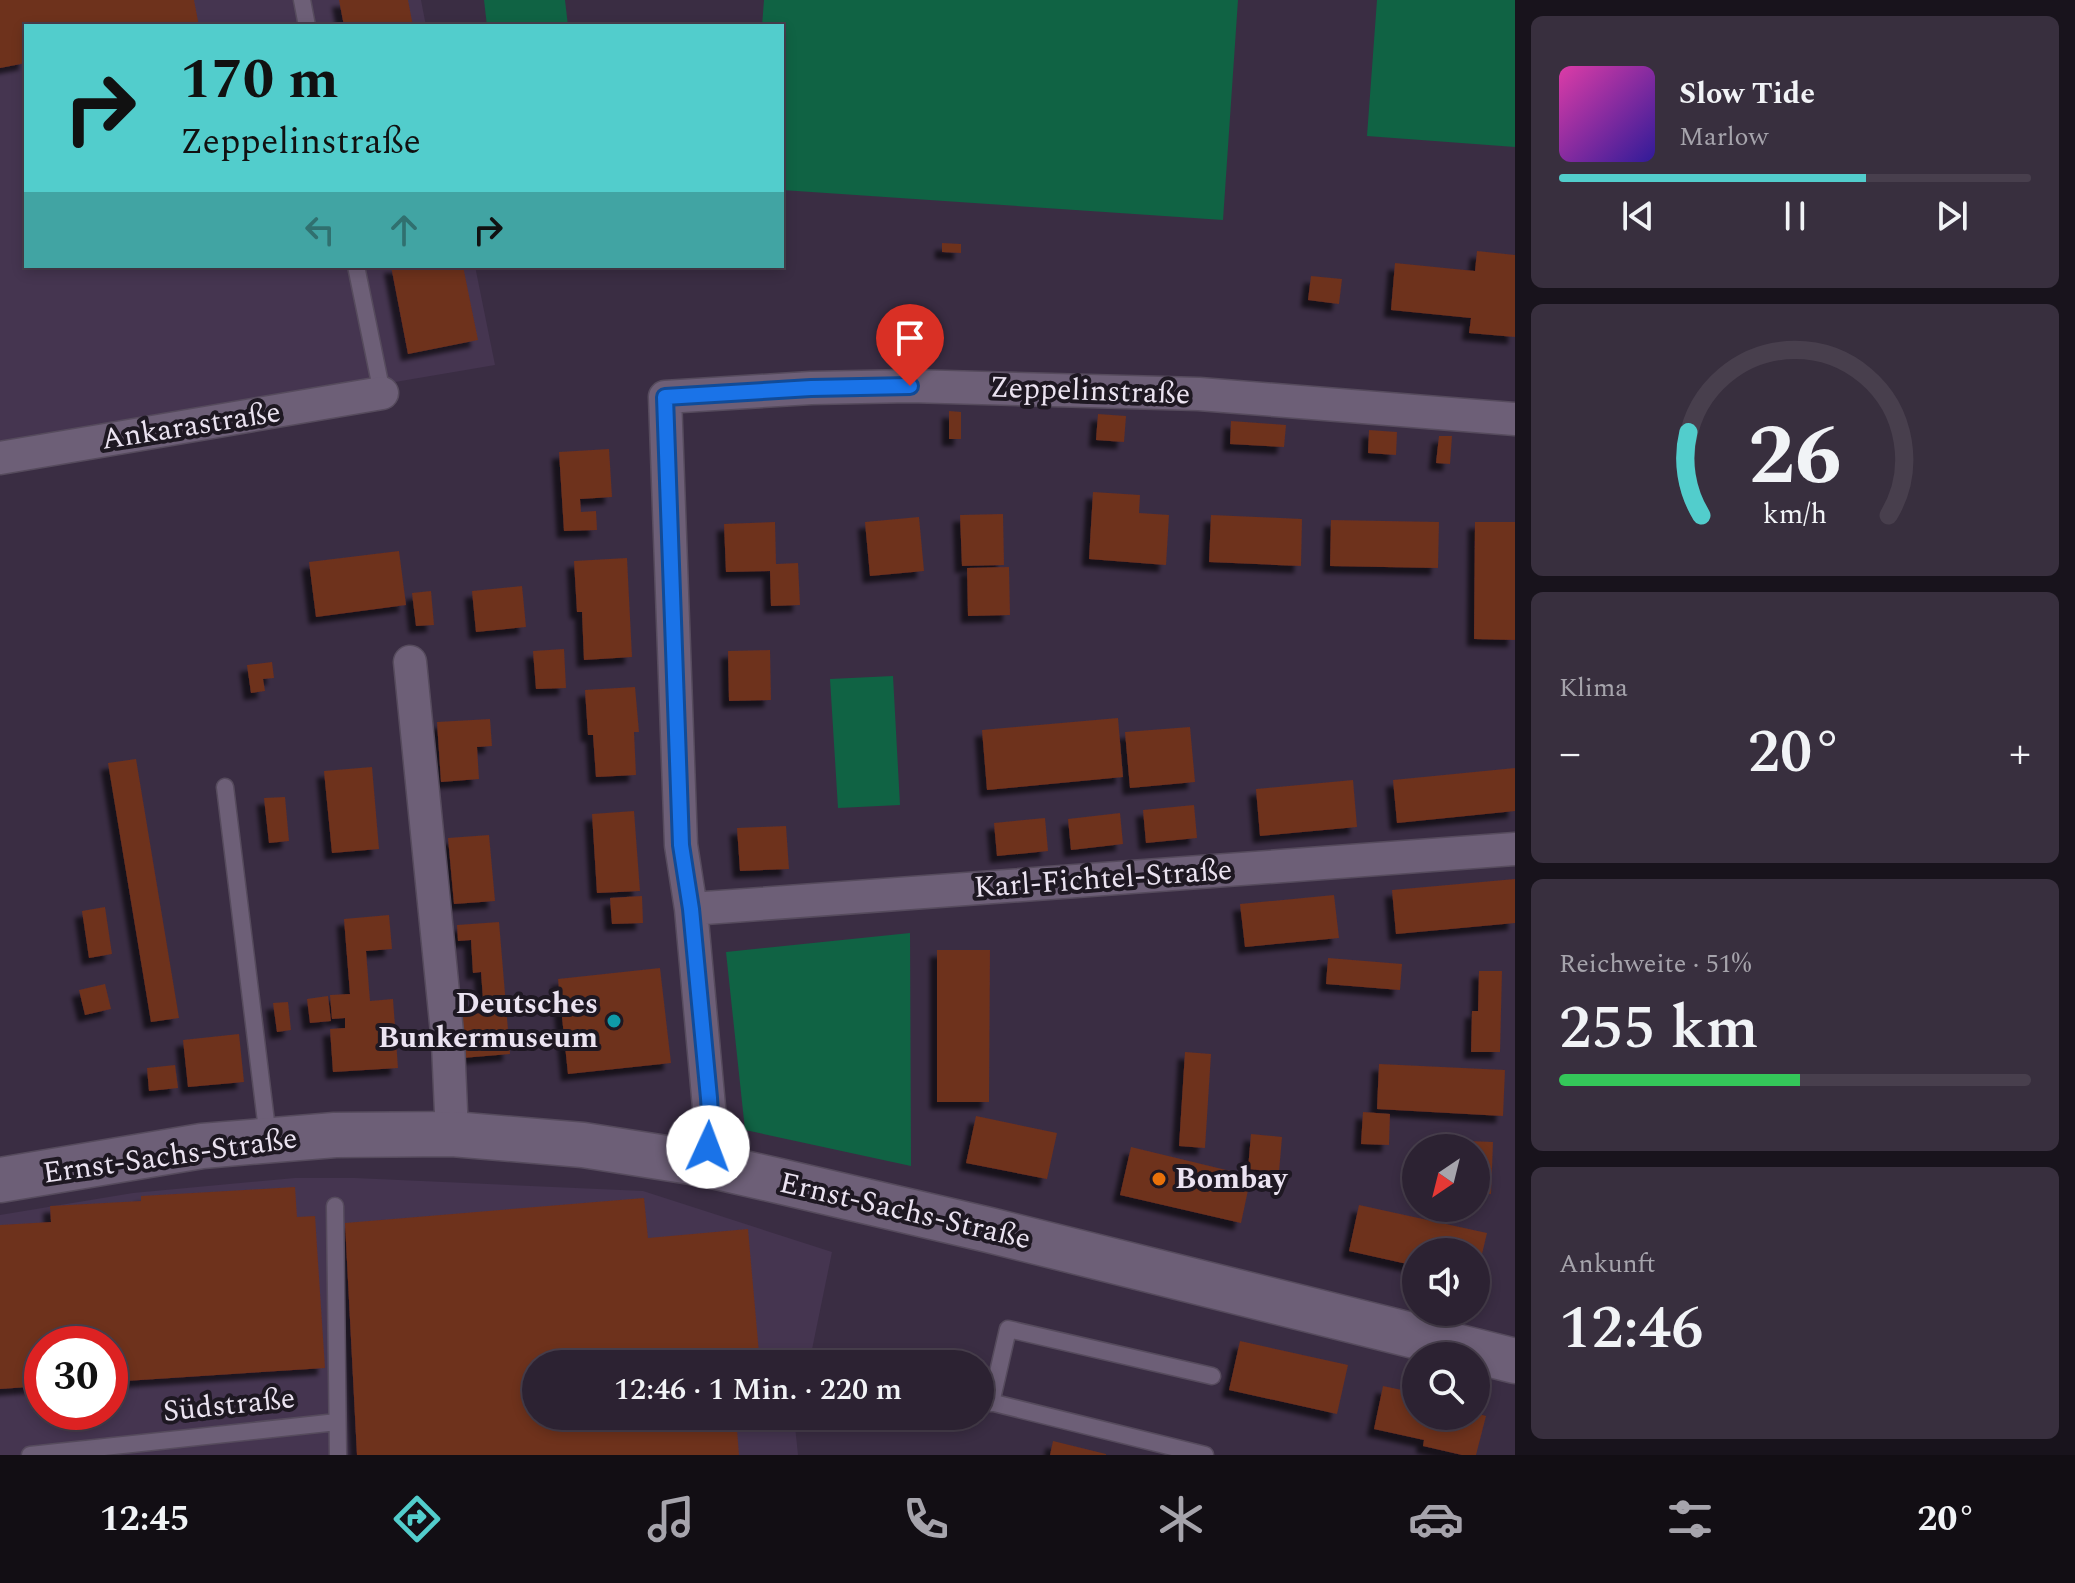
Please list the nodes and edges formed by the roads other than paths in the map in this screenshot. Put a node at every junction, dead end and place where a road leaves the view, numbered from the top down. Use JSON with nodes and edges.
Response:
{"nodes":[{"id":1,"x":302,"y":0,"type":"edge"},
{"id":2,"x":307,"y":24,"type":"edge"},
{"id":3,"x":356,"y":268,"type":"edge"},
{"id":4,"x":382,"y":393,"type":"joint"},
{"id":5,"x":1515,"y":419,"type":"edge"},
{"id":6,"x":0,"y":458,"type":"edge"},
{"id":7,"x":410,"y":662,"type":"dead end"},
{"id":8,"x":225,"y":787,"type":"dead end"},
{"id":9,"x":1515,"y":849,"type":"edge"},
{"id":10,"x":691,"y":909,"type":"junction"},
{"id":11,"x":452,"y":1134,"type":"junction"},
{"id":12,"x":268,"y":1140,"type":"junction"},
{"id":13,"x":704,"y":1164,"type":"junction"},
{"id":14,"x":0,"y":1180,"type":"edge"},
{"id":15,"x":335,"y":1206,"type":"dead end"},
{"id":16,"x":1515,"y":1361,"type":"edge"},
{"id":17,"x":994,"y":1373,"type":"edge"},
{"id":18,"x":1212,"y":1376,"type":"dead end"},
{"id":19,"x":994,"y":1403,"type":"edge"},
{"id":20,"x":337,"y":1422,"type":"junction"},
{"id":21,"x":30,"y":1455,"type":"edge"},
{"id":22,"x":338,"y":1455,"type":"edge"},
{"id":23,"x":1205,"y":1455,"type":"edge"}],
"edges":[{"from":1,"to":2,"type":"lane"},
{"from":3,"to":4,"type":"lane"},
{"from":4,"to":6,"type":"street","name":"Ankarastraße"},
{"from":5,"to":10,"type":"street","name":"Zeppelinstraße"},
{"from":7,"to":11,"type":"street"},
{"from":8,"to":12,"type":"lane"},
{"from":9,"to":10,"type":"street","name":"Karl-Fichtel-Straße"},
{"from":10,"to":13,"type":"street"},
{"from":11,"to":12,"type":"main road","name":"Ernst-Sachs-Straße"},
{"from":11,"to":13,"type":"main road","name":"Ernst-Sachs-Straße"},
{"from":12,"to":14,"type":"main road","name":"Ernst-Sachs-Straße"},
{"from":13,"to":16,"type":"main road","name":"Ernst-Sachs-Straße"},
{"from":15,"to":20,"type":"lane"},
{"from":17,"to":18,"type":"lane"},
{"from":19,"to":23,"type":"lane"},
{"from":20,"to":21,"type":"lane","name":"Südstraße"},
{"from":20,"to":22,"type":"lane"}]}
